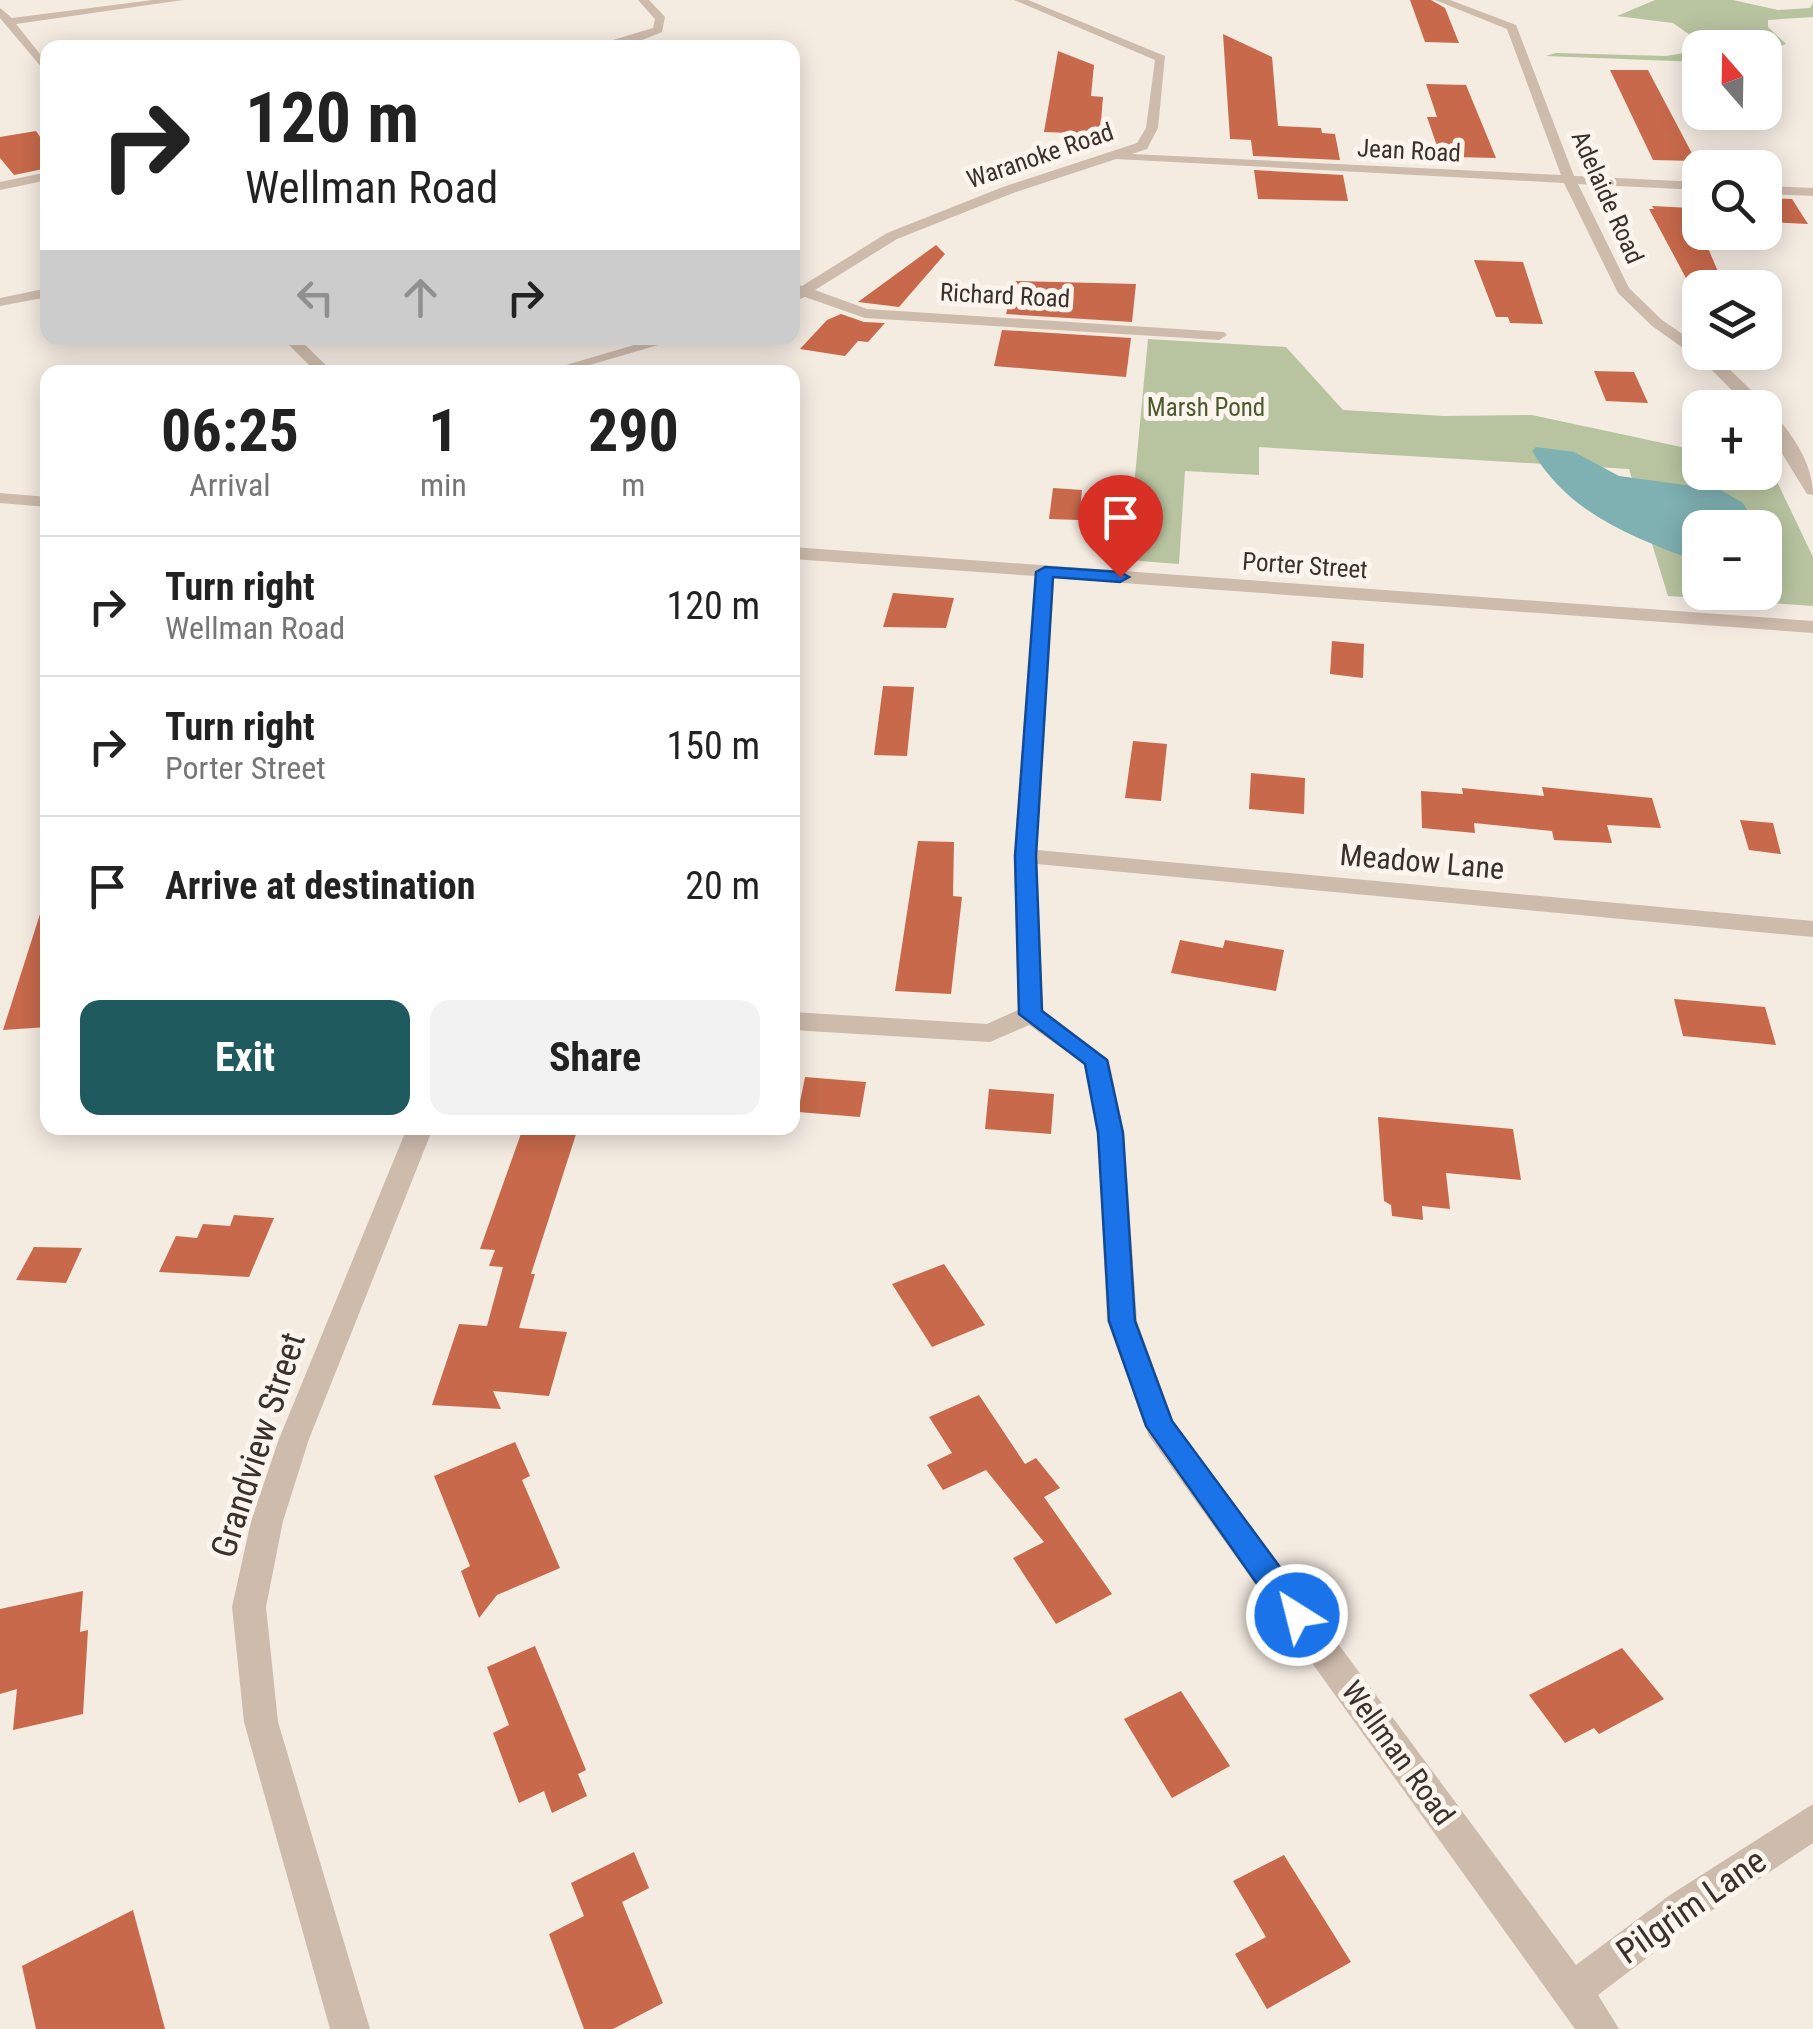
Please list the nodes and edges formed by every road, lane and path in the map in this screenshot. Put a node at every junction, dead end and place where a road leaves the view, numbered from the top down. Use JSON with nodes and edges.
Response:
{"nodes":[{"id":1,"x":178,"y":0,"type":"edge"},
{"id":2,"x":643,"y":0,"type":"edge"},
{"id":3,"x":1020,"y":0,"type":"edge"},
{"id":4,"x":1440,"y":0,"type":"edge"},
{"id":5,"x":4,"y":17,"type":"edge"},
{"id":6,"x":636,"y":40,"type":"edge"},
{"id":7,"x":40,"y":62,"type":"edge"},
{"id":8,"x":1117,"y":156,"type":"junction"},
{"id":9,"x":40,"y":178,"type":"edge"},
{"id":10,"x":1569,"y":180,"type":"junction"},
{"id":11,"x":1682,"y":185,"type":"edge"},
{"id":12,"x":0,"y":186,"type":"edge"},
{"id":13,"x":1782,"y":191,"type":"edge"},
{"id":14,"x":1813,"y":192,"type":"edge"},
{"id":15,"x":800,"y":291,"type":"edge"},
{"id":16,"x":40,"y":294,"type":"edge"},
{"id":17,"x":800,"y":294,"type":"edge"},
{"id":18,"x":0,"y":302,"type":"edge"},
{"id":19,"x":1219,"y":335,"type":"dead end"},
{"id":20,"x":297,"y":345,"type":"edge"},
{"id":21,"x":648,"y":345,"type":"edge"},
{"id":22,"x":317,"y":365,"type":"edge"},
{"id":23,"x":576,"y":365,"type":"edge"},
{"id":24,"x":1741,"y":390,"type":"edge"},
{"id":25,"x":1782,"y":436,"type":"edge"},
{"id":26,"x":1813,"y":490,"type":"edge"},
{"id":27,"x":0,"y":498,"type":"edge"},
{"id":28,"x":40,"y":501,"type":"edge"},
{"id":29,"x":800,"y":555,"type":"edge"},
{"id":30,"x":1045,"y":572,"type":"junction"},
{"id":31,"x":1813,"y":627,"type":"edge"},
{"id":32,"x":1026,"y":856,"type":"junction"},
{"id":33,"x":1813,"y":929,"type":"edge"},
{"id":34,"x":1031,"y":1014,"type":"junction"},
{"id":35,"x":800,"y":1021,"type":"edge"},
{"id":36,"x":417,"y":1135,"type":"edge"},
{"id":37,"x":1813,"y":1822,"type":"edge"},
{"id":38,"x":1571,"y":1992,"type":"junction"},
{"id":39,"x":350,"y":2029,"type":"edge"},
{"id":40,"x":1599,"y":2029,"type":"edge"}],
"edges":[{"from":1,"to":5,"type":"street"},
{"from":2,"to":6,"type":"street"},
{"from":3,"to":8,"type":"street","name":"Waranoke Road"},
{"from":4,"to":10,"type":"street","name":"Adelaide Road"},
{"from":5,"to":7,"type":"street"},
{"from":8,"to":10,"type":"street","name":"Jean Road"},
{"from":8,"to":15,"type":"street","name":"Waranoke Road"},
{"from":9,"to":12,"type":"street"},
{"from":10,"to":11,"type":"street","name":"Jean Road"},
{"from":10,"to":24,"type":"street","name":"Adelaide Road"},
{"from":13,"to":14,"type":"street"},
{"from":16,"to":18,"type":"street"},
{"from":17,"to":19,"type":"street","name":"Richard Road"},
{"from":20,"to":22,"type":"street"},
{"from":21,"to":23,"type":"street"},
{"from":25,"to":26,"type":"street"},
{"from":27,"to":28,"type":"street"},
{"from":29,"to":30,"type":"street","name":"Porter Street"},
{"from":30,"to":31,"type":"street","name":"Porter Street"},
{"from":30,"to":32,"type":"street"},
{"from":32,"to":33,"type":"street","name":"Meadow Lane"},
{"from":32,"to":34,"type":"street"},
{"from":34,"to":35,"type":"street"},
{"from":34,"to":38,"type":"street","name":"Wellman Road"},
{"from":36,"to":39,"type":"street","name":"Grandview Street"},
{"from":37,"to":38,"type":"street","name":"Pilgrim Lane"},
{"from":38,"to":40,"type":"street","name":"Wellman Road"}]}
